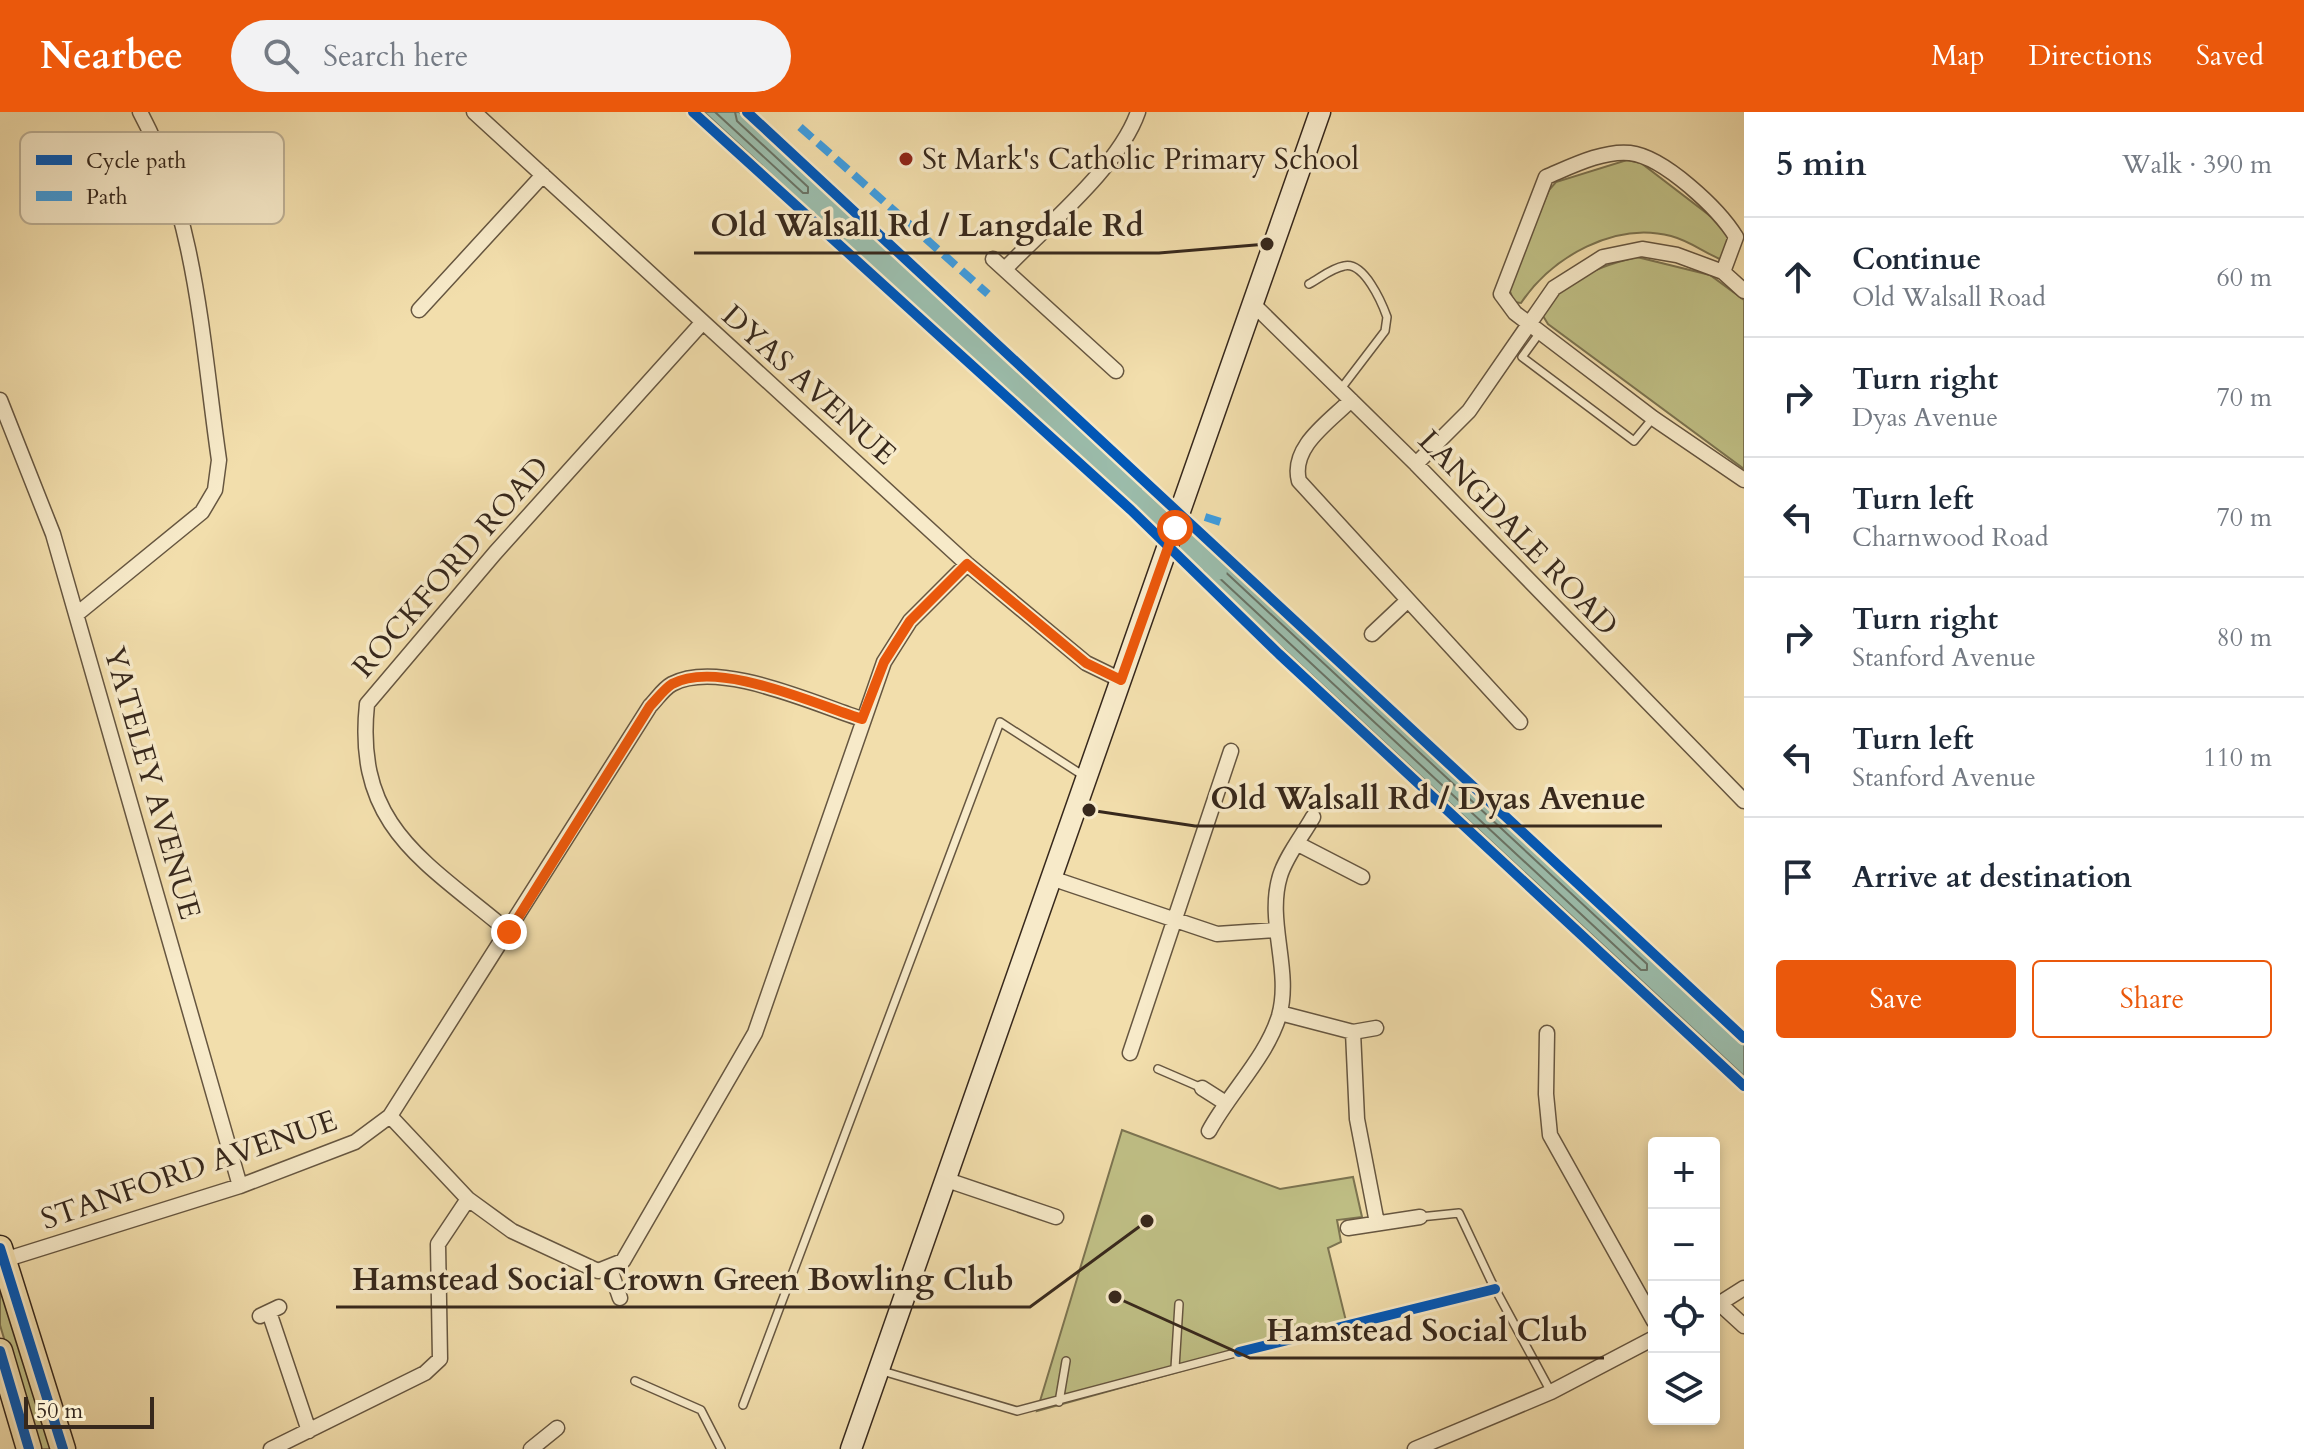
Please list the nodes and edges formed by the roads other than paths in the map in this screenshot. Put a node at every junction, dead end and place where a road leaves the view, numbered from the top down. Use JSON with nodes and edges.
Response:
{"nodes":[{"id":1,"x":140,"y":112,"type":"edge"},
{"id":2,"x":474,"y":112,"type":"edge"},
{"id":3,"x":1138,"y":112,"type":"edge"},
{"id":4,"x":1320,"y":112,"type":"edge"},
{"id":5,"x":151,"y":132,"type":"edge"},
{"id":6,"x":543,"y":175,"type":"junction"},
{"id":7,"x":184,"y":224,"type":"edge"},
{"id":8,"x":993,"y":259,"type":"dead end"},
{"id":9,"x":1005,"y":269,"type":"junction"},
{"id":10,"x":1723,"y":272,"type":"junction"},
{"id":11,"x":1309,"y":284,"type":"dead end"},
{"id":12,"x":1744,"y":291,"type":"edge"},
{"id":13,"x":1253,"y":304,"type":"junction"},
{"id":14,"x":419,"y":310,"type":"dead end"},
{"id":15,"x":1529,"y":321,"type":"junction"},
{"id":16,"x":702,"y":323,"type":"junction"},
{"id":17,"x":1541,"y":331,"type":"junction"},
{"id":18,"x":1116,"y":371,"type":"dead end"},
{"id":19,"x":1345,"y":395,"type":"junction"},
{"id":20,"x":0,"y":400,"type":"edge"},
{"id":21,"x":1653,"y":418,"type":"junction"},
{"id":22,"x":1416,"y":464,"type":"junction"},
{"id":23,"x":1744,"y":480,"type":"edge"},
{"id":24,"x":967,"y":564,"type":"junction"},
{"id":25,"x":1407,"y":601,"type":"junction"},
{"id":26,"x":77,"y":614,"type":"junction"},
{"id":27,"x":1372,"y":634,"type":"dead end"},
{"id":28,"x":1121,"y":680,"type":"junction"},
{"id":29,"x":1520,"y":700,"type":"dead end"},
{"id":30,"x":1509,"y":711,"type":"junction"},
{"id":31,"x":862,"y":719,"type":"junction"},
{"id":32,"x":1520,"y":722,"type":"dead end"},
{"id":33,"x":1231,"y":751,"type":"dead end"},
{"id":34,"x":1086,"y":777,"type":"junction"},
{"id":35,"x":1744,"y":801,"type":"edge"},
{"id":36,"x":1313,"y":817,"type":"dead end"},
{"id":37,"x":1298,"y":844,"type":"junction"},
{"id":38,"x":1362,"y":877,"type":"dead end"},
{"id":39,"x":1051,"y":878,"type":"junction"},
{"id":40,"x":1176,"y":920,"type":"junction"},
{"id":41,"x":1276,"y":930,"type":"junction"},
{"id":42,"x":509,"y":932,"type":"junction"},
{"id":43,"x":1280,"y":1013,"type":"junction"},
{"id":44,"x":1376,"y":1028,"type":"dead end"},
{"id":45,"x":1353,"y":1032,"type":"junction"},
{"id":46,"x":1547,"y":1033,"type":"dead end"},
{"id":47,"x":1130,"y":1053,"type":"dead end"},
{"id":48,"x":1158,"y":1069,"type":"dead end"},
{"id":49,"x":1202,"y":1088,"type":"joint"},
{"id":50,"x":1224,"y":1102,"type":"junction"},
{"id":51,"x":390,"y":1116,"type":"junction"},
{"id":52,"x":1209,"y":1131,"type":"dead end"},
{"id":53,"x":947,"y":1180,"type":"junction"},
{"id":54,"x":240,"y":1186,"type":"junction"},
{"id":55,"x":468,"y":1199,"type":"junction"},
{"id":56,"x":1056,"y":1217,"type":"dead end"},
{"id":57,"x":1420,"y":1217,"type":"joint"},
{"id":58,"x":1377,"y":1223,"type":"junction"},
{"id":59,"x":1348,"y":1228,"type":"dead end"},
{"id":60,"x":2,"y":1254,"type":"edge"},
{"id":61,"x":610,"y":1269,"type":"junction"},
{"id":62,"x":1744,"y":1288,"type":"edge"},
{"id":63,"x":620,"y":1298,"type":"dead end"},
{"id":64,"x":1720,"y":1303,"type":"edge"},
{"id":65,"x":1179,"y":1304,"type":"dead end"},
{"id":66,"x":1720,"y":1307,"type":"edge"},
{"id":67,"x":1648,"y":1310,"type":"edge"},
{"id":68,"x":270,"y":1312,"type":"dead end"},
{"id":69,"x":1744,"y":1326,"type":"edge"},
{"id":70,"x":1648,"y":1341,"type":"edge"},
{"id":71,"x":0,"y":1351,"type":"edge"},
{"id":72,"x":1239,"y":1352,"type":"dead end"},
{"id":73,"x":1066,"y":1361,"type":"dead end"},
{"id":74,"x":1175,"y":1368,"type":"junction"},
{"id":75,"x":879,"y":1370,"type":"junction"},
{"id":76,"x":635,"y":1381,"type":"dead end"},
{"id":77,"x":1551,"y":1392,"type":"junction"},
{"id":78,"x":1059,"y":1402,"type":"junction"},
{"id":79,"x":743,"y":1405,"type":"dead end"},
{"id":80,"x":557,"y":1428,"type":"dead end"},
{"id":81,"x":309,"y":1431,"type":"junction"},
{"id":82,"x":538,"y":1447,"type":"edge"},
{"id":83,"x":29,"y":1449,"type":"edge"},
{"id":84,"x":63,"y":1449,"type":"edge"},
{"id":85,"x":271,"y":1449,"type":"edge"},
{"id":86,"x":721,"y":1449,"type":"edge"},
{"id":87,"x":851,"y":1449,"type":"edge"},
{"id":88,"x":1415,"y":1449,"type":"edge"}],
"edges":[{"from":1,"to":5,"type":"street"},
{"from":2,"to":6,"type":"street","name":"DYAS AVENUE"},
{"from":3,"to":9,"type":"street"},
{"from":4,"to":13,"type":"main road"},
{"from":6,"to":14,"type":"street"},
{"from":6,"to":16,"type":"street","name":"DYAS AVENUE"},
{"from":7,"to":26,"type":"street"},
{"from":8,"to":9,"type":"street"},
{"from":9,"to":18,"type":"street"},
{"from":10,"to":12,"type":"street"},
{"from":10,"to":15,"type":"street"},
{"from":10,"to":15,"type":"street"},
{"from":11,"to":19,"type":"lane"},
{"from":13,"to":19,"type":"street","name":"LANGDALE ROAD"},
{"from":13,"to":28,"type":"main road"},
{"from":15,"to":17,"type":"street"},
{"from":15,"to":22,"type":"street"},
{"from":16,"to":24,"type":"street","name":"DYAS AVENUE"},
{"from":16,"to":42,"type":"street","name":"ROCKFORD ROAD"},
{"from":17,"to":21,"type":"street"},
{"from":17,"to":21,"type":"lane"},
{"from":19,"to":22,"type":"street","name":"LANGDALE ROAD"},
{"from":19,"to":25,"type":"street"},
{"from":20,"to":26,"type":"street","name":"YATELEY AVENUE"},
{"from":21,"to":23,"type":"street"},
{"from":22,"to":35,"type":"street","name":"LANGDALE ROAD"},
{"from":24,"to":28,"type":"street","name":"DYAS AVENUE"},
{"from":24,"to":31,"type":"street"},
{"from":25,"to":27,"type":"street"},
{"from":25,"to":30,"type":"street"},
{"from":26,"to":54,"type":"street","name":"YATELEY AVENUE"},
{"from":28,"to":34,"type":"main road"},
{"from":29,"to":30,"type":"street"},
{"from":30,"to":32,"type":"street"},
{"from":31,"to":42,"type":"street","name":"STANFORD AVENUE"},
{"from":31,"to":61,"type":"street"},
{"from":33,"to":40,"type":"street"},
{"from":34,"to":39,"type":"main road"},
{"from":34,"to":79,"type":"lane"},
{"from":36,"to":37,"type":"street"},
{"from":37,"to":38,"type":"street"},
{"from":37,"to":41,"type":"street"},
{"from":39,"to":40,"type":"street"},
{"from":39,"to":53,"type":"main road"},
{"from":40,"to":41,"type":"street"},
{"from":40,"to":47,"type":"street"},
{"from":41,"to":43,"type":"street"},
{"from":42,"to":51,"type":"street","name":"STANFORD AVENUE"},
{"from":43,"to":45,"type":"street"},
{"from":43,"to":50,"type":"street"},
{"from":44,"to":45,"type":"street"},
{"from":45,"to":58,"type":"street"},
{"from":46,"to":67,"type":"street"},
{"from":48,"to":49,"type":"lane"},
{"from":49,"to":50,"type":"street"},
{"from":50,"to":52,"type":"street"},
{"from":51,"to":54,"type":"street","name":"STANFORD AVENUE"},
{"from":51,"to":55,"type":"street"},
{"from":53,"to":56,"type":"street"},
{"from":53,"to":75,"type":"main road"},
{"from":54,"to":60,"type":"street","name":"STANFORD AVENUE"},
{"from":55,"to":61,"type":"street"},
{"from":55,"to":81,"type":"street"},
{"from":57,"to":58,"type":"street"},
{"from":57,"to":77,"type":"lane"},
{"from":58,"to":59,"type":"street"},
{"from":60,"to":84,"type":"highway"},
{"from":61,"to":63,"type":"street"},
{"from":62,"to":64,"type":"street"},
{"from":65,"to":74,"type":"lane"},
{"from":66,"to":69,"type":"street"},
{"from":68,"to":81,"type":"street"},
{"from":70,"to":77,"type":"street"},
{"from":71,"to":83,"type":"highway"},
{"from":72,"to":74,"type":"lane"},
{"from":73,"to":78,"type":"lane"},
{"from":74,"to":78,"type":"lane"},
{"from":75,"to":78,"type":"lane"},
{"from":75,"to":87,"type":"main road"},
{"from":76,"to":86,"type":"lane"},
{"from":77,"to":88,"type":"street"},
{"from":80,"to":82,"type":"street"},
{"from":81,"to":85,"type":"street"}]}
